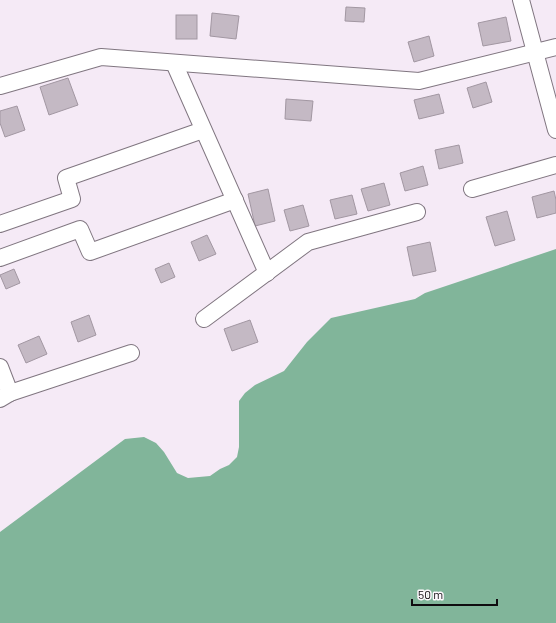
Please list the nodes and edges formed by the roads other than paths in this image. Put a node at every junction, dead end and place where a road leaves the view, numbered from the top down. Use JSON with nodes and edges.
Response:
{"nodes":[{"id":1,"x":520,"y":0,"type":"edge"},
{"id":2,"x":556,"y":47,"type":"edge"},
{"id":3,"x":535,"y":52,"type":"junction"},
{"id":4,"x":174,"y":63,"type":"junction"},
{"id":5,"x":0,"y":86,"type":"edge"},
{"id":6,"x":204,"y":130,"type":"junction"},
{"id":7,"x":556,"y":130,"type":"edge"},
{"id":8,"x":556,"y":165,"type":"edge"},
{"id":9,"x":472,"y":189,"type":"dead end"},
{"id":10,"x":235,"y":200,"type":"junction"},
{"id":11,"x":417,"y":212,"type":"dead end"},
{"id":12,"x":0,"y":224,"type":"edge"},
{"id":13,"x":0,"y":258,"type":"edge"},
{"id":14,"x":267,"y":273,"type":"junction"},
{"id":15,"x":204,"y":319,"type":"dead end"},
{"id":16,"x":131,"y":353,"type":"dead end"},
{"id":17,"x":0,"y":367,"type":"edge"},
{"id":18,"x":5,"y":396,"type":"edge"}],
"edges":[{"from":1,"to":3,"type":"lane"},
{"from":2,"to":3,"type":"lane"},
{"from":3,"to":4,"type":"lane"},
{"from":3,"to":7,"type":"lane"},
{"from":4,"to":5,"type":"lane"},
{"from":4,"to":6,"type":"lane"},
{"from":6,"to":10,"type":"lane"},
{"from":6,"to":12,"type":"lane"},
{"from":8,"to":9,"type":"lane"},
{"from":10,"to":13,"type":"lane"},
{"from":10,"to":14,"type":"lane"},
{"from":11,"to":14,"type":"lane"},
{"from":14,"to":15,"type":"lane"},
{"from":16,"to":18,"type":"lane"},
{"from":17,"to":18,"type":"lane"}]}
